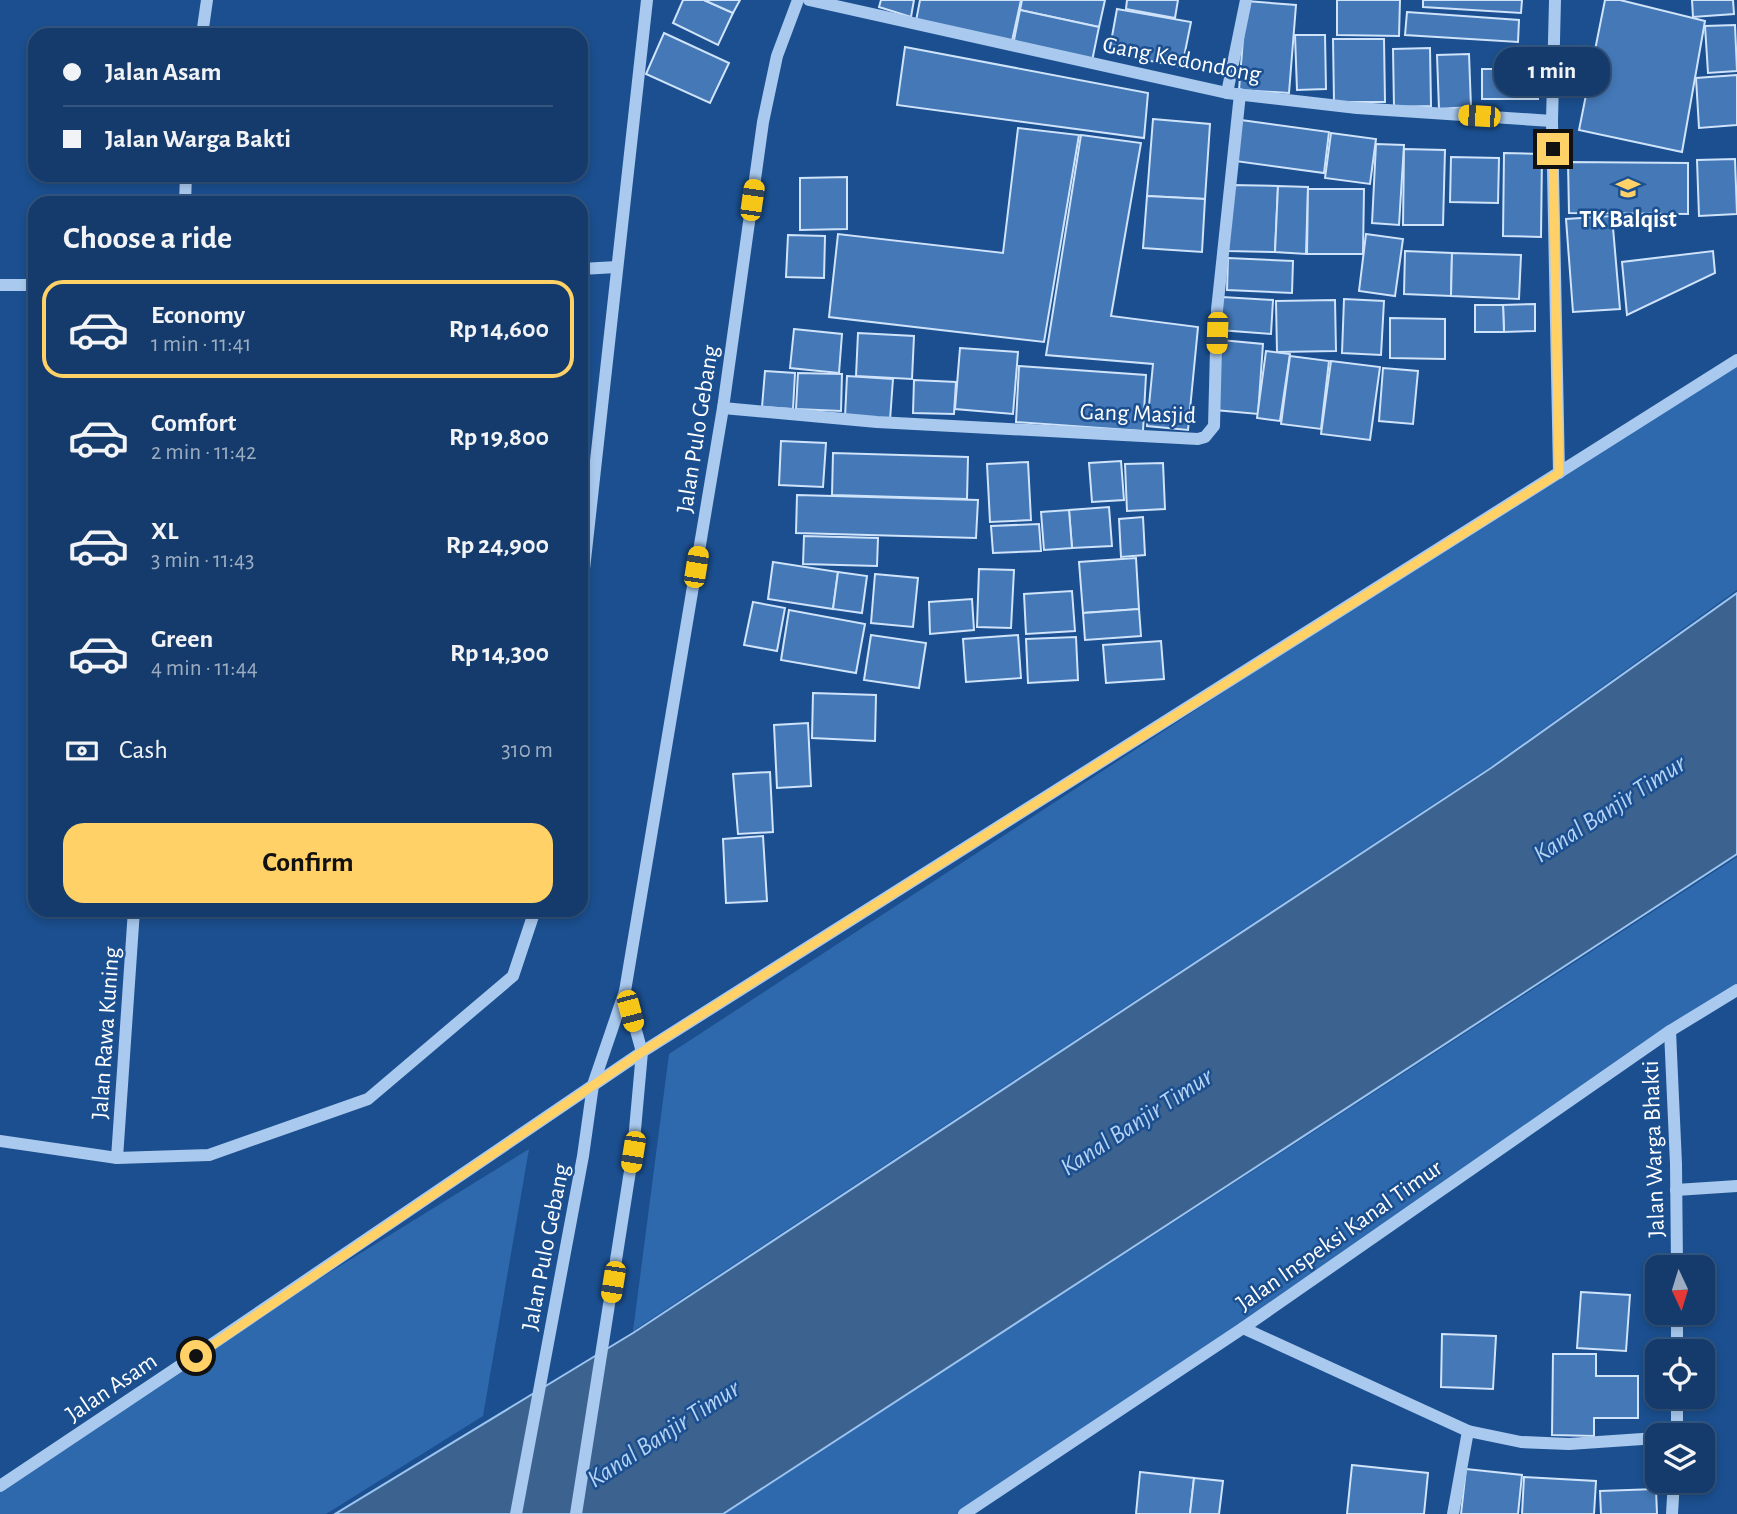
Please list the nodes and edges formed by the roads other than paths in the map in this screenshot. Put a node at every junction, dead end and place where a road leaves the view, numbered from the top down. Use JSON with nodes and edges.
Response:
{"nodes":[{"id":1,"x":207,"y":0,"type":"edge"},
{"id":2,"x":647,"y":0,"type":"edge"},
{"id":3,"x":798,"y":0,"type":"edge"},
{"id":4,"x":809,"y":0,"type":"edge"},
{"id":5,"x":1246,"y":0,"type":"edge"},
{"id":6,"x":1555,"y":0,"type":"edge"},
{"id":7,"x":203,"y":28,"type":"edge"},
{"id":8,"x":1234,"y":93,"type":"junction"},
{"id":9,"x":1552,"y":121,"type":"junction"},
{"id":10,"x":617,"y":267,"type":"junction"},
{"id":11,"x":588,"y":269,"type":"edge"},
{"id":12,"x":0,"y":285,"type":"edge"},
{"id":13,"x":28,"y":285,"type":"edge"},
{"id":14,"x":1737,"y":360,"type":"edge"},
{"id":15,"x":723,"y":408,"type":"junction"},
{"id":16,"x":1559,"y":473,"type":"junction"},
{"id":17,"x":588,"y":532,"type":"edge"},
{"id":18,"x":134,"y":917,"type":"edge"},
{"id":19,"x":533,"y":917,"type":"edge"},
{"id":20,"x":625,"y":990,"type":"junction"},
{"id":21,"x":1737,"y":990,"type":"edge"},
{"id":22,"x":1670,"y":1031,"type":"junction"},
{"id":23,"x":642,"y":1052,"type":"junction"},
{"id":24,"x":593,"y":1085,"type":"junction"},
{"id":25,"x":0,"y":1141,"type":"edge"},
{"id":26,"x":117,"y":1158,"type":"junction"},
{"id":27,"x":1737,"y":1186,"type":"edge"},
{"id":28,"x":1676,"y":1190,"type":"junction"},
{"id":29,"x":1676,"y":1255,"type":"edge"},
{"id":30,"x":1243,"y":1328,"type":"junction"},
{"id":31,"x":1468,"y":1431,"type":"junction"},
{"id":32,"x":1645,"y":1439,"type":"edge"},
{"id":33,"x":0,"y":1486,"type":"edge"},
{"id":34,"x":1673,"y":1493,"type":"edge"},
{"id":35,"x":516,"y":1514,"type":"edge"},
{"id":36,"x":576,"y":1514,"type":"edge"},
{"id":37,"x":964,"y":1514,"type":"edge"},
{"id":38,"x":1453,"y":1514,"type":"edge"},
{"id":39,"x":1672,"y":1514,"type":"edge"}],
"edges":[{"from":1,"to":7,"type":"street"},
{"from":2,"to":10,"type":"street"},
{"from":3,"to":15,"type":"street","name":"Jalan Pulo Gebang"},
{"from":4,"to":8,"type":"street","name":"Gang Kedondong"},
{"from":5,"to":8,"type":"street"},
{"from":6,"to":9,"type":"street"},
{"from":8,"to":9,"type":"street","name":"Gang Kedondong"},
{"from":8,"to":15,"type":"street","name":"Gang Masjid"},
{"from":9,"to":16,"type":"street"},
{"from":10,"to":11,"type":"street"},
{"from":10,"to":17,"type":"street"},
{"from":12,"to":13,"type":"street"},
{"from":14,"to":16,"type":"street","name":"Jalan Asam"},
{"from":15,"to":20,"type":"street","name":"Jalan Pulo Gebang"},
{"from":16,"to":23,"type":"street","name":"Jalan Asam"},
{"from":18,"to":26,"type":"street","name":"Jalan Rawa Kuning"},
{"from":19,"to":26,"type":"street"},
{"from":20,"to":23,"type":"street","name":"Jalan Pulo Gebang"},
{"from":20,"to":24,"type":"street","name":"Jalan Pulo Gebang"},
{"from":21,"to":22,"type":"street","name":"Jalan Inspeksi Kanal Timur"},
{"from":22,"to":28,"type":"street","name":"Jalan Warga Bhakti"},
{"from":22,"to":30,"type":"street","name":"Jalan Inspeksi Kanal Timur"},
{"from":23,"to":24,"type":"street","name":"Jalan Asam"},
{"from":23,"to":36,"type":"street","name":"Jalan Pulo Gebang"},
{"from":24,"to":33,"type":"street","name":"Jalan Asam"},
{"from":24,"to":35,"type":"street","name":"Jalan Pulo Gebang"},
{"from":25,"to":26,"type":"street"},
{"from":27,"to":28,"type":"street"},
{"from":28,"to":29,"type":"street","name":"Jalan Warga Bhakti"},
{"from":30,"to":31,"type":"street"},
{"from":30,"to":37,"type":"street","name":"Jalan Inspeksi Kanal Timur"},
{"from":31,"to":32,"type":"street"},
{"from":31,"to":38,"type":"street"},
{"from":34,"to":39,"type":"street"}]}
